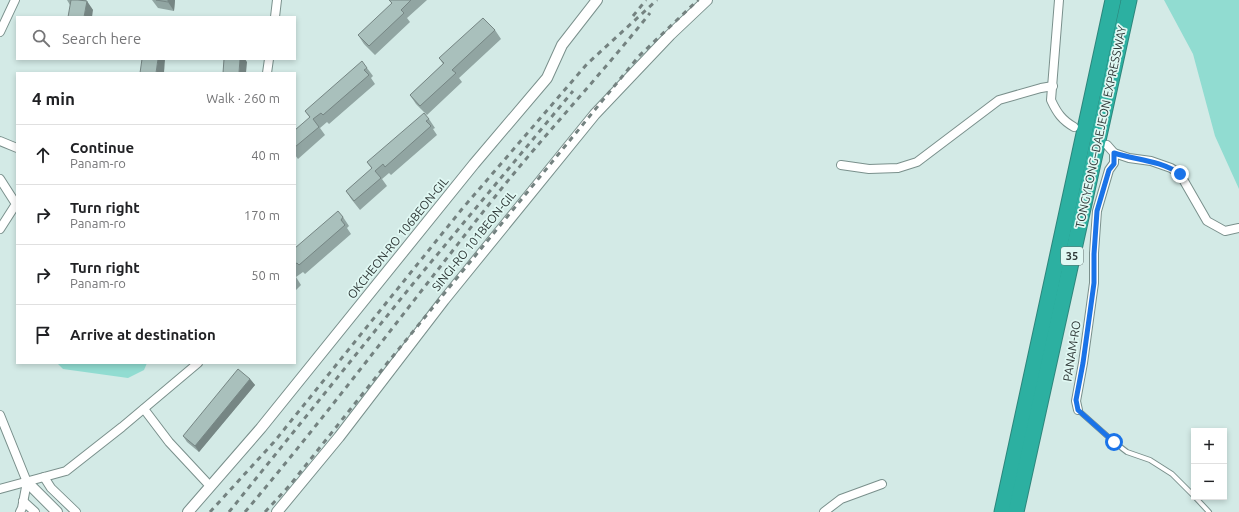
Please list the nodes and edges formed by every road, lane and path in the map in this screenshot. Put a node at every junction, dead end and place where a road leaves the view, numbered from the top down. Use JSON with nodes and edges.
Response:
{"nodes":[{"id":1,"x":15,"y":0,"type":"edge"},
{"id":2,"x":277,"y":0,"type":"edge"},
{"id":3,"x":597,"y":0,"type":"edge"},
{"id":4,"x":707,"y":0,"type":"edge"},
{"id":5,"x":1059,"y":0,"type":"edge"},
{"id":6,"x":1113,"y":0,"type":"edge"},
{"id":7,"x":1129,"y":0,"type":"edge"},
{"id":8,"x":275,"y":16,"type":"edge"},
{"id":9,"x":0,"y":32,"type":"edge"},
{"id":10,"x":269,"y":60,"type":"edge"},
{"id":11,"x":267,"y":72,"type":"edge"},
{"id":12,"x":1053,"y":86,"type":"junction"},
{"id":13,"x":1074,"y":127,"type":"dead end"},
{"id":14,"x":0,"y":141,"type":"edge"},
{"id":15,"x":1107,"y":145,"type":"dead end"},
{"id":16,"x":16,"y":148,"type":"edge"},
{"id":17,"x":1114,"y":153,"type":"junction"},
{"id":18,"x":841,"y":165,"type":"dead end"},
{"id":19,"x":0,"y":179,"type":"edge"},
{"id":20,"x":16,"y":203,"type":"edge"},
{"id":21,"x":16,"y":206,"type":"edge"},
{"id":22,"x":1239,"y":228,"type":"edge"},
{"id":23,"x":0,"y":229,"type":"edge"},
{"id":24,"x":197,"y":364,"type":"edge"},
{"id":25,"x":144,"y":409,"type":"junction"},
{"id":26,"x":1078,"y":410,"type":"joint"},
{"id":27,"x":0,"y":415,"type":"edge"},
{"id":28,"x":44,"y":477,"type":"junction"},
{"id":29,"x":27,"y":482,"type":"junction"},
{"id":30,"x":882,"y":484,"type":"dead end"},
{"id":31,"x":210,"y":486,"type":"junction"},
{"id":32,"x":0,"y":489,"type":"edge"},
{"id":33,"x":1191,"y":492,"type":"edge"},
{"id":34,"x":1198,"y":500,"type":"edge"},
{"id":35,"x":23,"y":501,"type":"junction"},
{"id":36,"x":20,"y":512,"type":"edge"},
{"id":37,"x":34,"y":512,"type":"edge"},
{"id":38,"x":57,"y":512,"type":"edge"},
{"id":39,"x":76,"y":512,"type":"edge"},
{"id":40,"x":188,"y":512,"type":"edge"},
{"id":41,"x":277,"y":512,"type":"edge"},
{"id":42,"x":824,"y":512,"type":"edge"},
{"id":43,"x":1002,"y":512,"type":"edge"},
{"id":44,"x":1016,"y":512,"type":"edge"},
{"id":45,"x":1209,"y":512,"type":"edge"}],
"edges":[{"from":1,"to":9,"type":"street"},
{"from":2,"to":8,"type":"street"},
{"from":3,"to":31,"type":"street","name":"OKCHEON-RO 106BEON-GIL"},
{"from":4,"to":41,"type":"street","name":"SINGI-RO 101BEON-GIL"},
{"from":5,"to":12,"type":"street"},
{"from":6,"to":43,"type":"highway","name":"TONGYEONG–DAEJEON EXPRESSWAY","number":"35"},
{"from":7,"to":44,"type":"highway","name":"TONGYEONG–DAEJEON EXPRESSWAY","number":"35"},
{"from":10,"to":11,"type":"street"},
{"from":12,"to":13,"type":"street"},
{"from":12,"to":18,"type":"street"},
{"from":14,"to":16,"type":"street"},
{"from":15,"to":17,"type":"street"},
{"from":17,"to":22,"type":"street"},
{"from":17,"to":26,"type":"street","name":"PANAM-RO"},
{"from":19,"to":20,"type":"street"},
{"from":21,"to":23,"type":"street"},
{"from":24,"to":25,"type":"street"},
{"from":25,"to":28,"type":"street"},
{"from":25,"to":31,"type":"street"},
{"from":26,"to":33,"type":"lane","name":"PANAM-RO"},
{"from":27,"to":29,"type":"street"},
{"from":28,"to":29,"type":"street"},
{"from":28,"to":39,"type":"street"},
{"from":29,"to":32,"type":"street"},
{"from":29,"to":35,"type":"street"},
{"from":29,"to":38,"type":"street"},
{"from":30,"to":42,"type":"street"},
{"from":31,"to":40,"type":"street","name":"OKCHEON-RO 106BEON-GIL"},
{"from":34,"to":45,"type":"lane","name":"PANAM-RO"},
{"from":35,"to":36,"type":"street"},
{"from":35,"to":37,"type":"street"}]}
